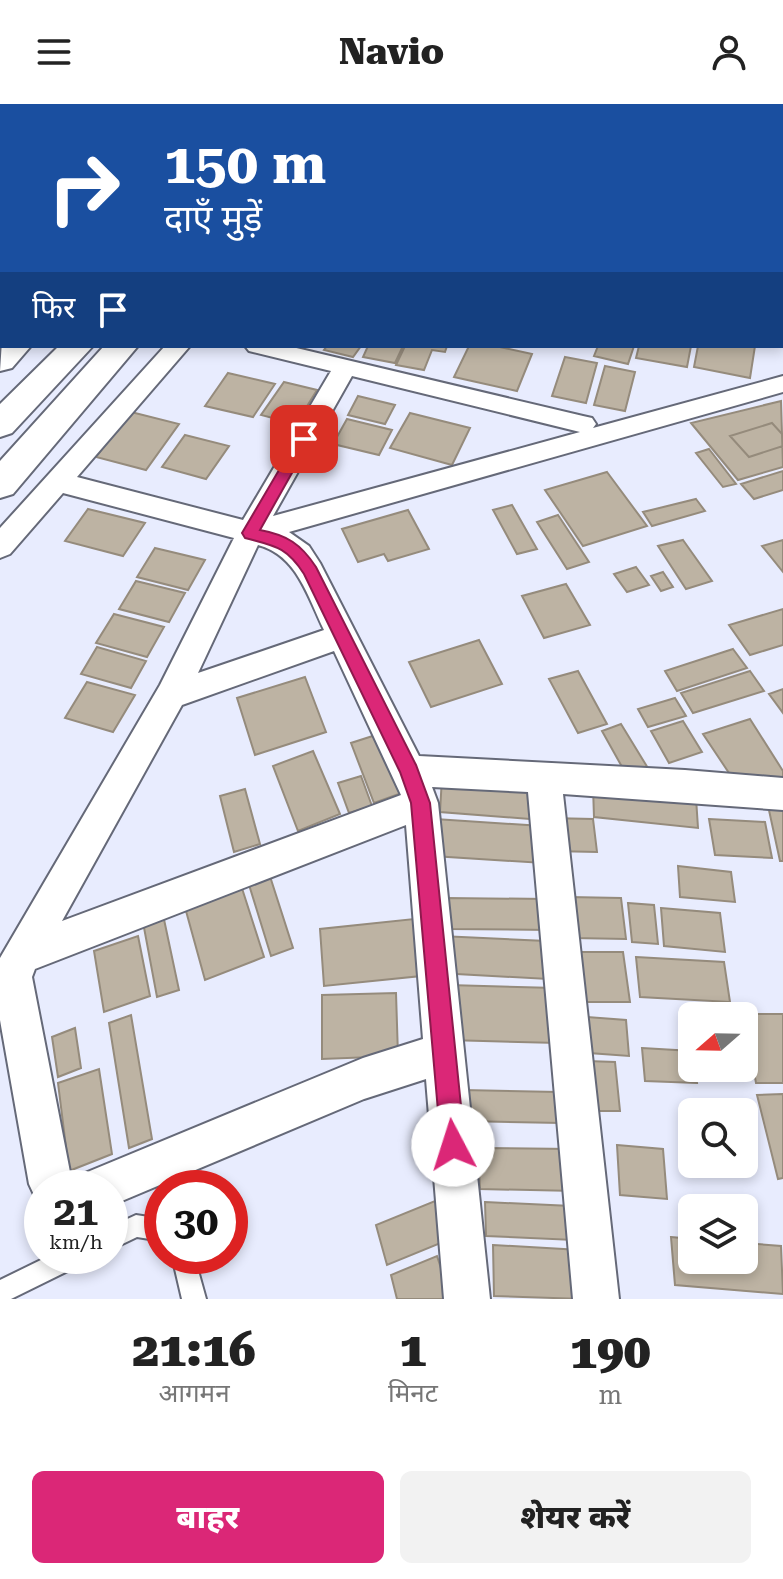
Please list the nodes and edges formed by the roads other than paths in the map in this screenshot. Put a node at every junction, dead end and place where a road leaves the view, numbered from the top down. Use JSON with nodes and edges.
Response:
{"nodes":[{"id":1,"x":75,"y":348,"type":"edge"},
{"id":2,"x":120,"y":348,"type":"edge"},
{"id":3,"x":176,"y":348,"type":"edge"},
{"id":4,"x":265,"y":348,"type":"edge"},
{"id":5,"x":345,"y":367,"type":"junction"},
{"id":6,"x":781,"y":387,"type":"edge"},
{"id":7,"x":583,"y":424,"type":"dead end"},
{"id":8,"x":0,"y":425,"type":"edge"},
{"id":9,"x":58,"y":482,"type":"junction"},
{"id":10,"x":0,"y":485,"type":"edge"},
{"id":11,"x":250,"y":533,"type":"junction"},
{"id":12,"x":0,"y":547,"type":"edge"},
{"id":13,"x":342,"y":636,"type":"junction"},
{"id":14,"x":171,"y":695,"type":"junction"},
{"id":15,"x":544,"y":779,"type":"junction"},
{"id":16,"x":415,"y":787,"type":"junction"},
{"id":17,"x":783,"y":794,"type":"edge"},
{"id":18,"x":11,"y":977,"type":"edge"},
{"id":19,"x":444,"y":1053,"type":"junction"},
{"id":20,"x":48,"y":1170,"type":"edge"},
{"id":21,"x":128,"y":1176,"type":"edge"},
{"id":22,"x":37,"y":1274,"type":"edge"},
{"id":23,"x":188,"y":1274,"type":"edge"},
{"id":24,"x":0,"y":1292,"type":"edge"},
{"id":25,"x":194,"y":1299,"type":"edge"},
{"id":26,"x":467,"y":1299,"type":"edge"},
{"id":27,"x":596,"y":1299,"type":"edge"}],
"edges":[{"from":1,"to":8,"type":"street"},
{"from":2,"to":10,"type":"street"},
{"from":3,"to":9,"type":"street"},
{"from":4,"to":5,"type":"street"},
{"from":5,"to":7,"type":"street"},
{"from":5,"to":11,"type":"street"},
{"from":6,"to":11,"type":"street"},
{"from":9,"to":11,"type":"street"},
{"from":9,"to":12,"type":"street"},
{"from":11,"to":13,"type":"street"},
{"from":11,"to":14,"type":"street"},
{"from":13,"to":14,"type":"street"},
{"from":13,"to":16,"type":"street"},
{"from":14,"to":18,"type":"street"},
{"from":15,"to":16,"type":"street"},
{"from":15,"to":17,"type":"street"},
{"from":15,"to":27,"type":"street"},
{"from":16,"to":18,"type":"street"},
{"from":16,"to":19,"type":"street"},
{"from":18,"to":20,"type":"street"},
{"from":19,"to":21,"type":"street"},
{"from":19,"to":26,"type":"street"},
{"from":22,"to":24,"type":"lane"},
{"from":23,"to":25,"type":"lane"}]}
